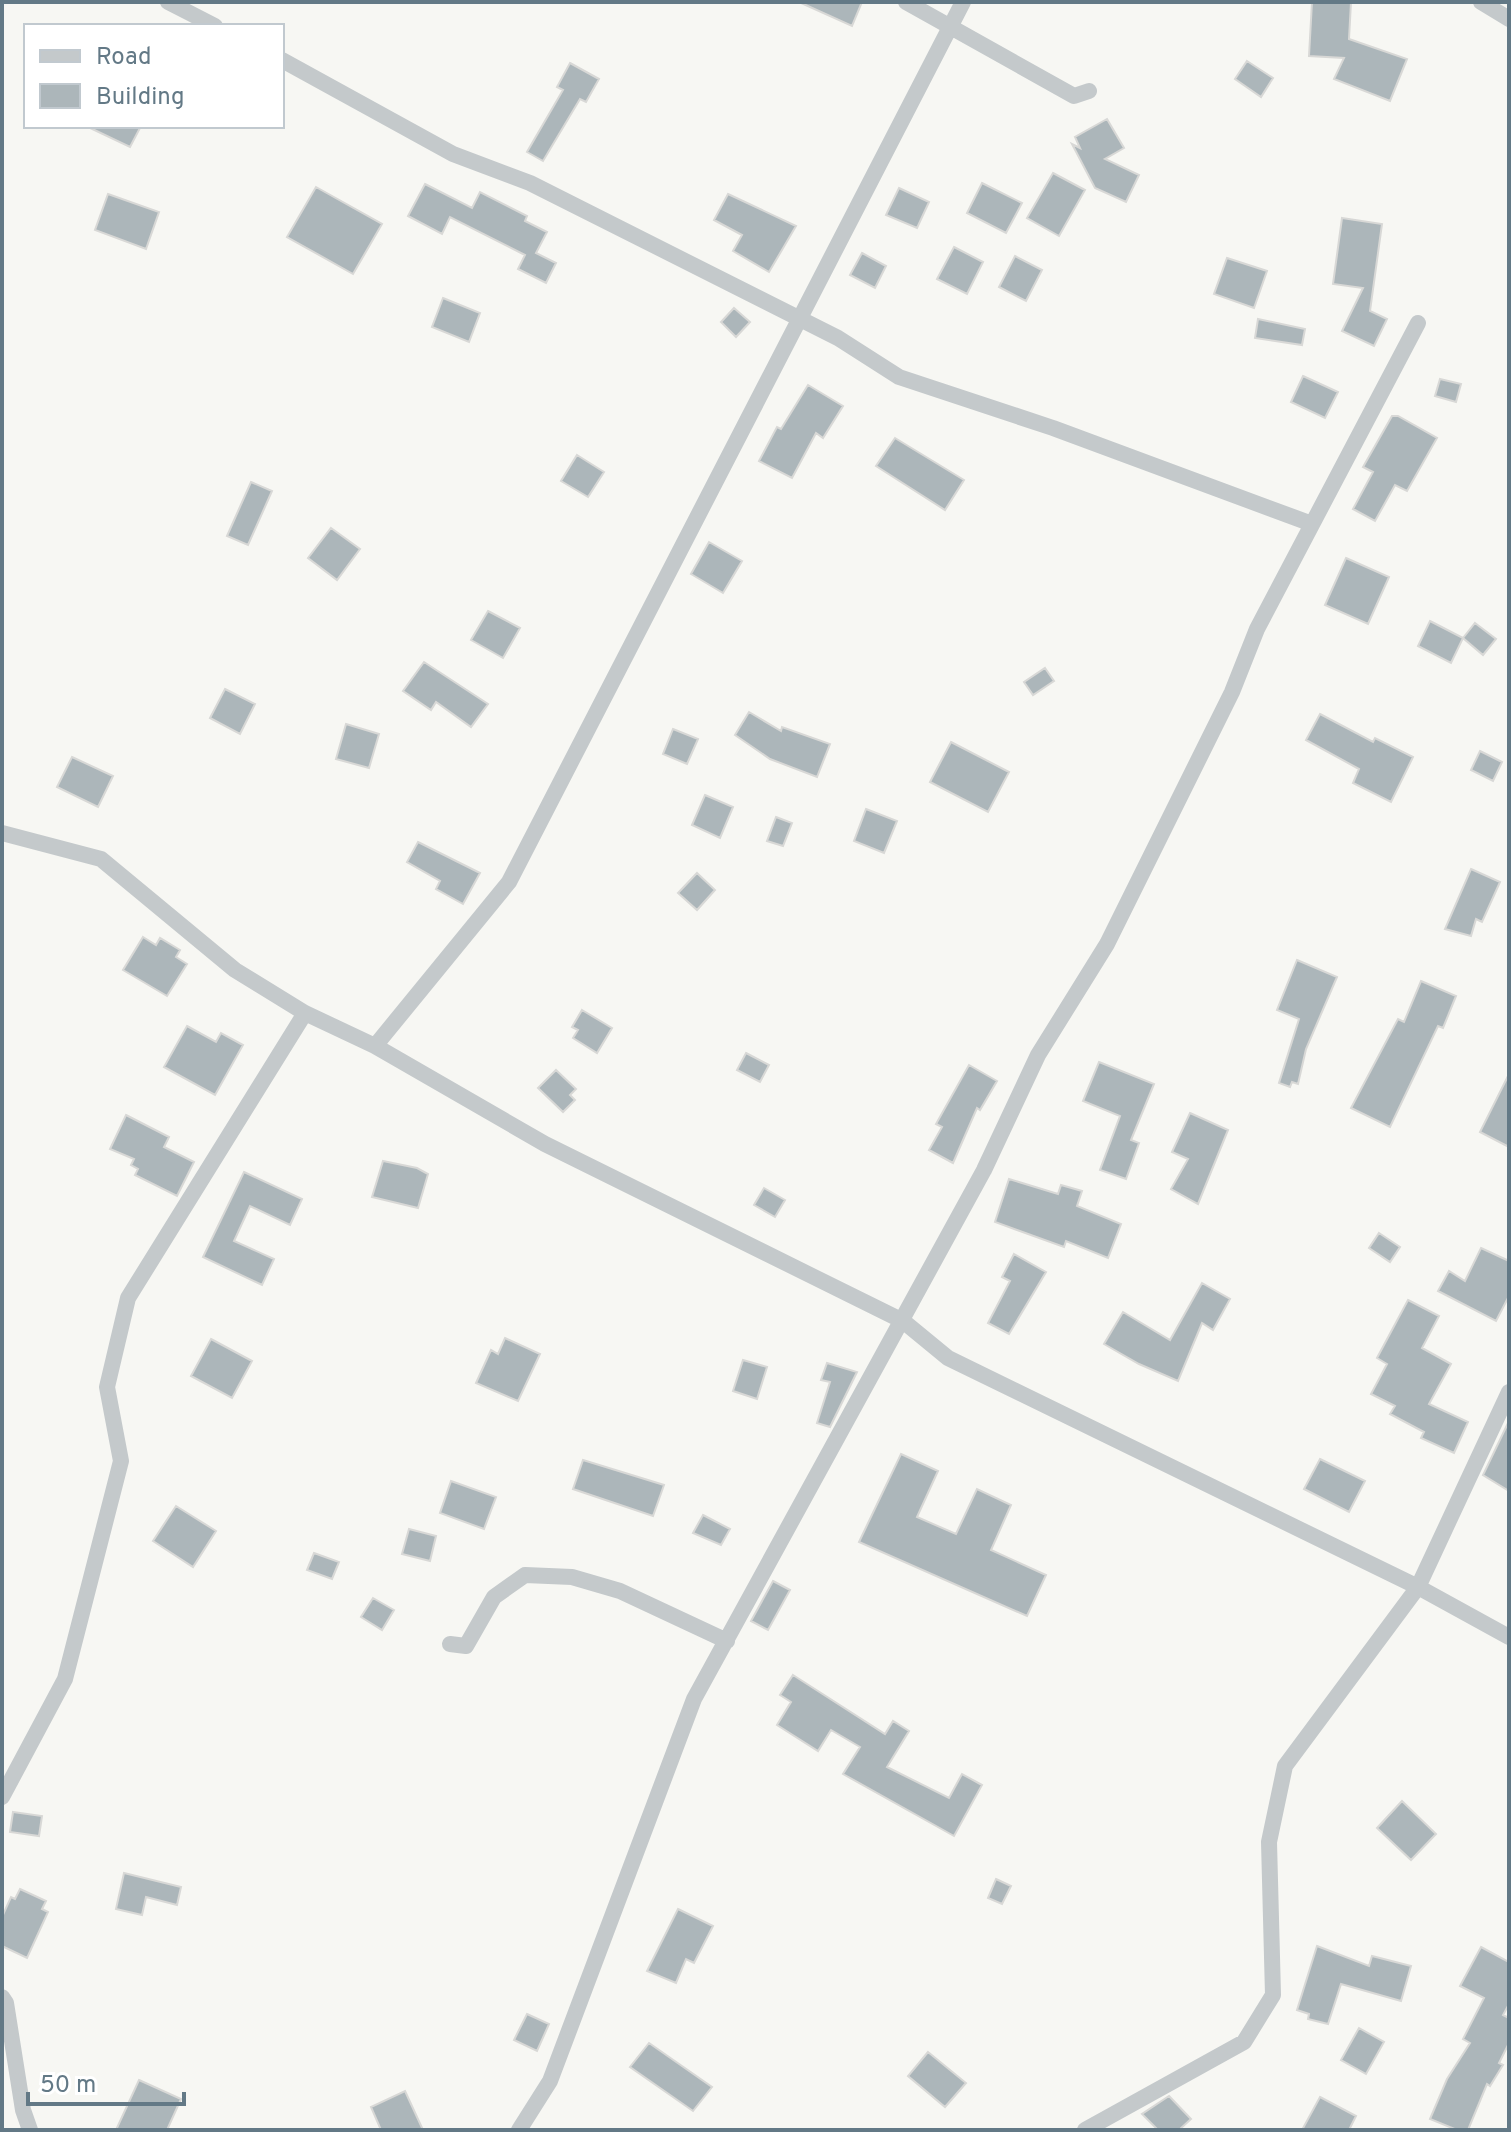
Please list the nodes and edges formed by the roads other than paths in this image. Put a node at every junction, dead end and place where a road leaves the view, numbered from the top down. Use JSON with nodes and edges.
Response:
{"nodes":[{"id":1,"x":168,"y":2,"type":"edge"},
{"id":2,"x":906,"y":2,"type":"edge"},
{"id":3,"x":963,"y":2,"type":"edge"},
{"id":4,"x":1481,"y":2,"type":"edge"},
{"id":5,"x":1509,"y":19,"type":"edge"},
{"id":6,"x":211,"y":24,"type":"edge"},
{"id":7,"x":951,"y":25,"type":"junction"},
{"id":8,"x":284,"y":61,"type":"edge"},
{"id":9,"x":1089,"y":91,"type":"dead end"},
{"id":10,"x":799,"y":319,"type":"junction"},
{"id":11,"x":1418,"y":323,"type":"dead end"},
{"id":12,"x":1312,"y":524,"type":"junction"},
{"id":13,"x":2,"y":833,"type":"edge"},
{"id":14,"x":305,"y":1013,"type":"junction"},
{"id":15,"x":375,"y":1046,"type":"junction"},
{"id":16,"x":903,"y":1321,"type":"junction"},
{"id":17,"x":1509,"y":1392,"type":"edge"},
{"id":18,"x":1418,"y":1587,"type":"junction"},
{"id":19,"x":1509,"y":1637,"type":"edge"},
{"id":20,"x":727,"y":1641,"type":"junction"},
{"id":21,"x":450,"y":1644,"type":"dead end"},
{"id":22,"x":2,"y":1797,"type":"edge"},
{"id":23,"x":2,"y":1997,"type":"edge"},
{"id":24,"x":30,"y":2130,"type":"edge"},
{"id":25,"x":519,"y":2130,"type":"edge"},
{"id":26,"x":1085,"y":2130,"type":"edge"}],
"edges":[{"from":1,"to":6,"type":"street"},
{"from":2,"to":7,"type":"street"},
{"from":3,"to":7,"type":"street"},
{"from":4,"to":5,"type":"street"},
{"from":7,"to":9,"type":"street"},
{"from":7,"to":10,"type":"street"},
{"from":8,"to":10,"type":"street"},
{"from":10,"to":12,"type":"street"},
{"from":10,"to":15,"type":"street"},
{"from":11,"to":12,"type":"street"},
{"from":12,"to":16,"type":"street"},
{"from":13,"to":14,"type":"street"},
{"from":14,"to":15,"type":"street"},
{"from":14,"to":22,"type":"street"},
{"from":15,"to":16,"type":"street"},
{"from":16,"to":18,"type":"street"},
{"from":16,"to":20,"type":"street"},
{"from":17,"to":18,"type":"street"},
{"from":18,"to":19,"type":"street"},
{"from":18,"to":26,"type":"street"},
{"from":20,"to":21,"type":"street"},
{"from":20,"to":25,"type":"street"},
{"from":23,"to":24,"type":"street"}]}
